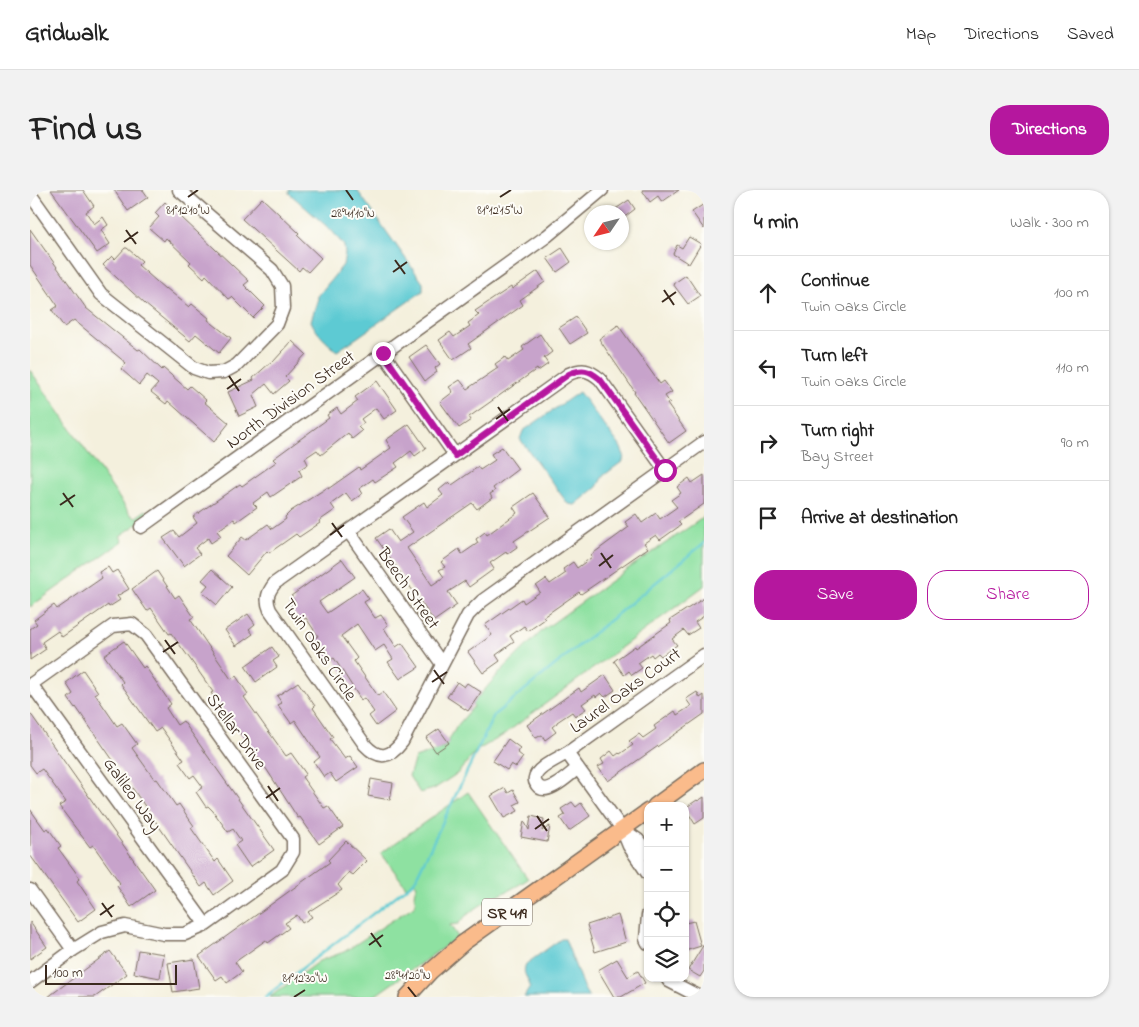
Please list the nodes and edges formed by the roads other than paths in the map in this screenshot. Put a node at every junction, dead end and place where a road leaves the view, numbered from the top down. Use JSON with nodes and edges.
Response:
{"nodes":[{"id":1,"x":179,"y":190,"type":"edge"},
{"id":2,"x":602,"y":190,"type":"edge"},
{"id":3,"x":30,"y":194,"type":"edge"},
{"id":4,"x":383,"y":353,"type":"junction"},
{"id":5,"x":704,"y":442,"type":"edge"},
{"id":6,"x":455,"y":456,"type":"junction"},
{"id":7,"x":665,"y":470,"type":"junction"},
{"id":8,"x":141,"y":527,"type":"dead end"},
{"id":9,"x":348,"y":532,"type":"junction"},
{"id":10,"x":704,"y":655,"type":"edge"},
{"id":11,"x":442,"y":664,"type":"junction"},
{"id":12,"x":31,"y":685,"type":"edge"},
{"id":13,"x":567,"y":753,"type":"junction"},
{"id":14,"x":578,"y":768,"type":"junction"},
{"id":15,"x":704,"y":770,"type":"edge"},
{"id":16,"x":660,"y":802,"type":"edge"},
{"id":17,"x":644,"y":814,"type":"edge"},
{"id":18,"x":622,"y":829,"type":"junction"},
{"id":19,"x":644,"y":848,"type":"edge"},
{"id":20,"x":644,"y":868,"type":"edge"},
{"id":21,"x":30,"y":890,"type":"edge"},
{"id":22,"x":206,"y":925,"type":"junction"},
{"id":23,"x":73,"y":950,"type":"junction"},
{"id":24,"x":30,"y":982,"type":"edge"},
{"id":25,"x":671,"y":982,"type":"edge"},
{"id":26,"x":407,"y":997,"type":"edge"},
{"id":27,"x":700,"y":997,"type":"edge"}],
"edges":[{"from":1,"to":3,"type":"street"},
{"from":2,"to":4,"type":"street","name":"North Division Street"},
{"from":4,"to":6,"type":"street"},
{"from":4,"to":8,"type":"street","name":"North Division Street"},
{"from":5,"to":7,"type":"street","name":"Twin Oaks Circle"},
{"from":6,"to":7,"type":"street","name":"Twin Oaks Circle"},
{"from":6,"to":9,"type":"street","name":"Twin Oaks Circle"},
{"from":7,"to":11,"type":"street","name":"Twin Oaks Circle"},
{"from":9,"to":11,"type":"street","name":"Beech Street"},
{"from":9,"to":11,"type":"street","name":"Twin Oaks Circle"},
{"from":10,"to":13,"type":"street","name":"Laurel Oaks Court"},
{"from":12,"to":22,"type":"street","name":"Galileo Way"},
{"from":12,"to":22,"type":"street","name":"Stellar Drive"},
{"from":13,"to":14,"type":"street","name":"Laurel Oaks Court"},
{"from":13,"to":14,"type":"street","name":"Laurel Oaks Court"},
{"from":14,"to":18,"type":"street","name":"Laurel Oaks Court"},
{"from":15,"to":16,"type":"main road"},
{"from":17,"to":18,"type":"main road","number":"SR 419"},
{"from":18,"to":19,"type":"street"},
{"from":18,"to":20,"type":"street"},
{"from":18,"to":26,"type":"main road","number":"SR 419"},
{"from":21,"to":23,"type":"street"},
{"from":22,"to":23,"type":"street","name":"Stellar Drive"},
{"from":23,"to":24,"type":"street","name":"Stellar Drive"},
{"from":25,"to":27,"type":"street"}]}
